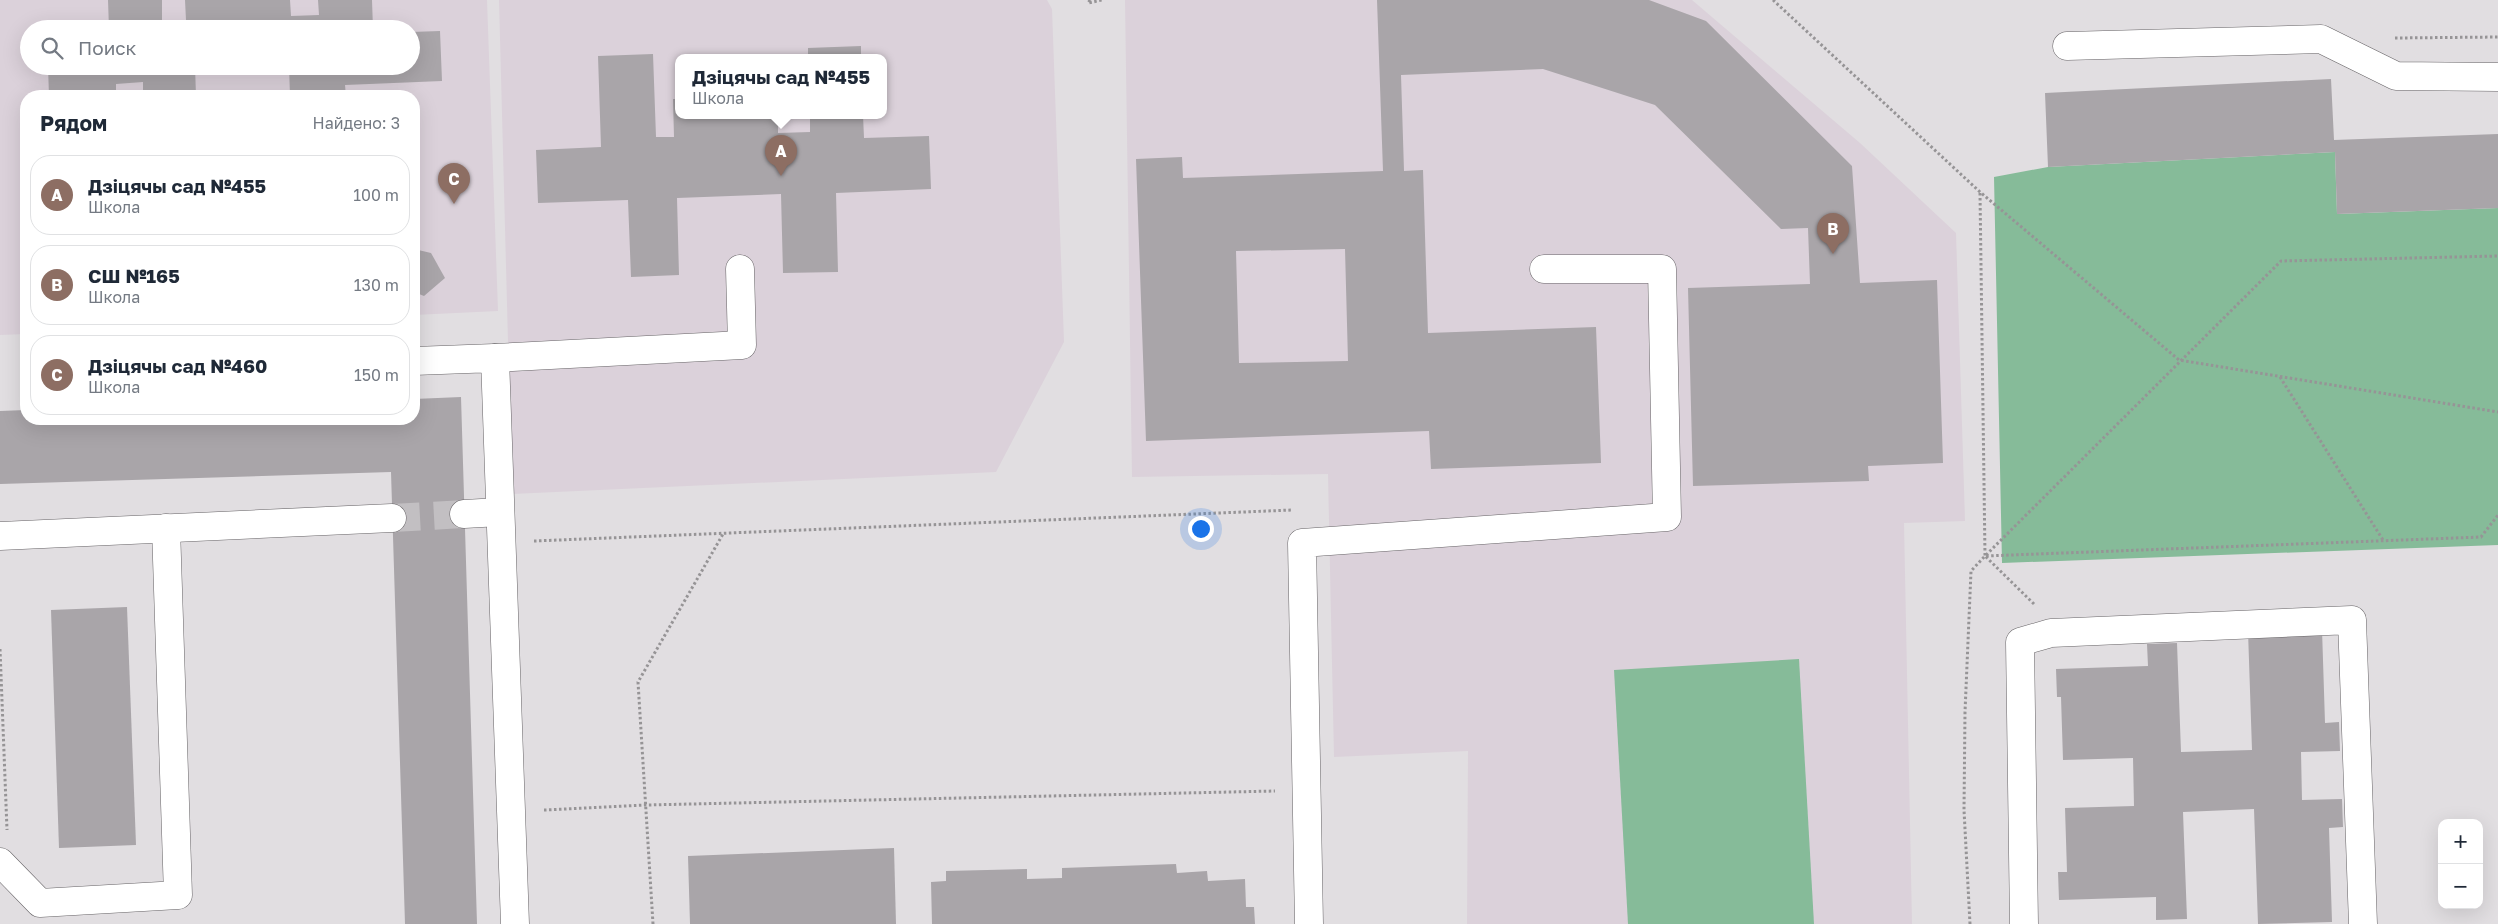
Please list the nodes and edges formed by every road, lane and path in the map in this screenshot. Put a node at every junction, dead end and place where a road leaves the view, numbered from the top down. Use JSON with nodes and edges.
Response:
{"nodes":[{"id":1,"x":1090,"y":0,"type":"edge"},
{"id":2,"x":1102,"y":0,"type":"edge"},
{"id":3,"x":1773,"y":0,"type":"edge"},
{"id":4,"x":2498,"y":37,"type":"edge"},
{"id":5,"x":2390,"y":38,"type":"dead end"},
{"id":6,"x":2067,"y":46,"type":"dead end"},
{"id":7,"x":2498,"y":76,"type":"edge"},
{"id":8,"x":1980,"y":192,"type":"junction"},
{"id":9,"x":2498,"y":256,"type":"edge"},
{"id":10,"x":740,"y":269,"type":"dead end"},
{"id":11,"x":1544,"y":270,"type":"dead end"},
{"id":12,"x":495,"y":358,"type":"junction"},
{"id":13,"x":2179,"y":360,"type":"junction"},
{"id":14,"x":420,"y":361,"type":"edge"},
{"id":15,"x":2280,"y":377,"type":"junction"},
{"id":16,"x":2498,"y":412,"type":"edge"},
{"id":17,"x":1299,"y":510,"type":"dead end"},
{"id":18,"x":500,"y":512,"type":"junction"},
{"id":19,"x":464,"y":514,"type":"tunnel mouth"},
{"id":20,"x":392,"y":518,"type":"tunnel mouth"},
{"id":21,"x":166,"y":528,"type":"junction"},
{"id":22,"x":723,"y":534,"type":"junction"},
{"id":23,"x":0,"y":536,"type":"edge"},
{"id":24,"x":2384,"y":540,"type":"dead end"},
{"id":25,"x":502,"y":543,"type":"junction"},
{"id":26,"x":1985,"y":556,"type":"junction"},
{"id":27,"x":2051,"y":633,"type":"junction"},
{"id":28,"x":0,"y":649,"type":"edge"},
{"id":29,"x":1307,"y":790,"type":"junction"},
{"id":30,"x":646,"y":805,"type":"junction"},
{"id":31,"x":511,"y":812,"type":"junction"},
{"id":32,"x":4,"y":866,"type":"edge"},
{"id":33,"x":515,"y":924,"type":"edge"},
{"id":34,"x":653,"y":924,"type":"edge"},
{"id":35,"x":1309,"y":924,"type":"edge"},
{"id":36,"x":2024,"y":924,"type":"edge"},
{"id":37,"x":2363,"y":924,"type":"edge"}],
"edges":[{"from":1,"to":2,"type":"path"},
{"from":3,"to":8,"type":"path"},
{"from":4,"to":5,"type":"path"},
{"from":6,"to":7,"type":"lane"},
{"from":8,"to":13,"type":"path"},
{"from":8,"to":26,"type":"path"},
{"from":9,"to":13,"type":"path"},
{"from":10,"to":12,"type":"lane"},
{"from":11,"to":29,"type":"lane"},
{"from":12,"to":14,"type":"lane"},
{"from":12,"to":18,"type":"lane"},
{"from":13,"to":15,"type":"path"},
{"from":13,"to":26,"type":"path"},
{"from":15,"to":16,"type":"path"},
{"from":15,"to":24,"type":"path"},
{"from":17,"to":22,"type":"path"},
{"from":18,"to":19,"type":"lane"},
{"from":18,"to":25,"type":"lane"},
{"from":20,"to":21,"type":"lane"},
{"from":21,"to":23,"type":"lane"},
{"from":21,"to":32,"type":"lane"},
{"from":22,"to":25,"type":"path"},
{"from":22,"to":30,"type":"path"},
{"from":25,"to":31,"type":"lane"},
{"from":26,"to":27,"type":"path"},
{"from":27,"to":36,"type":"lane"},
{"from":27,"to":37,"type":"lane"},
{"from":28,"to":32,"type":"path"},
{"from":29,"to":30,"type":"path"},
{"from":29,"to":35,"type":"lane"},
{"from":30,"to":31,"type":"path"},
{"from":30,"to":34,"type":"path"},
{"from":31,"to":33,"type":"lane"}]}
